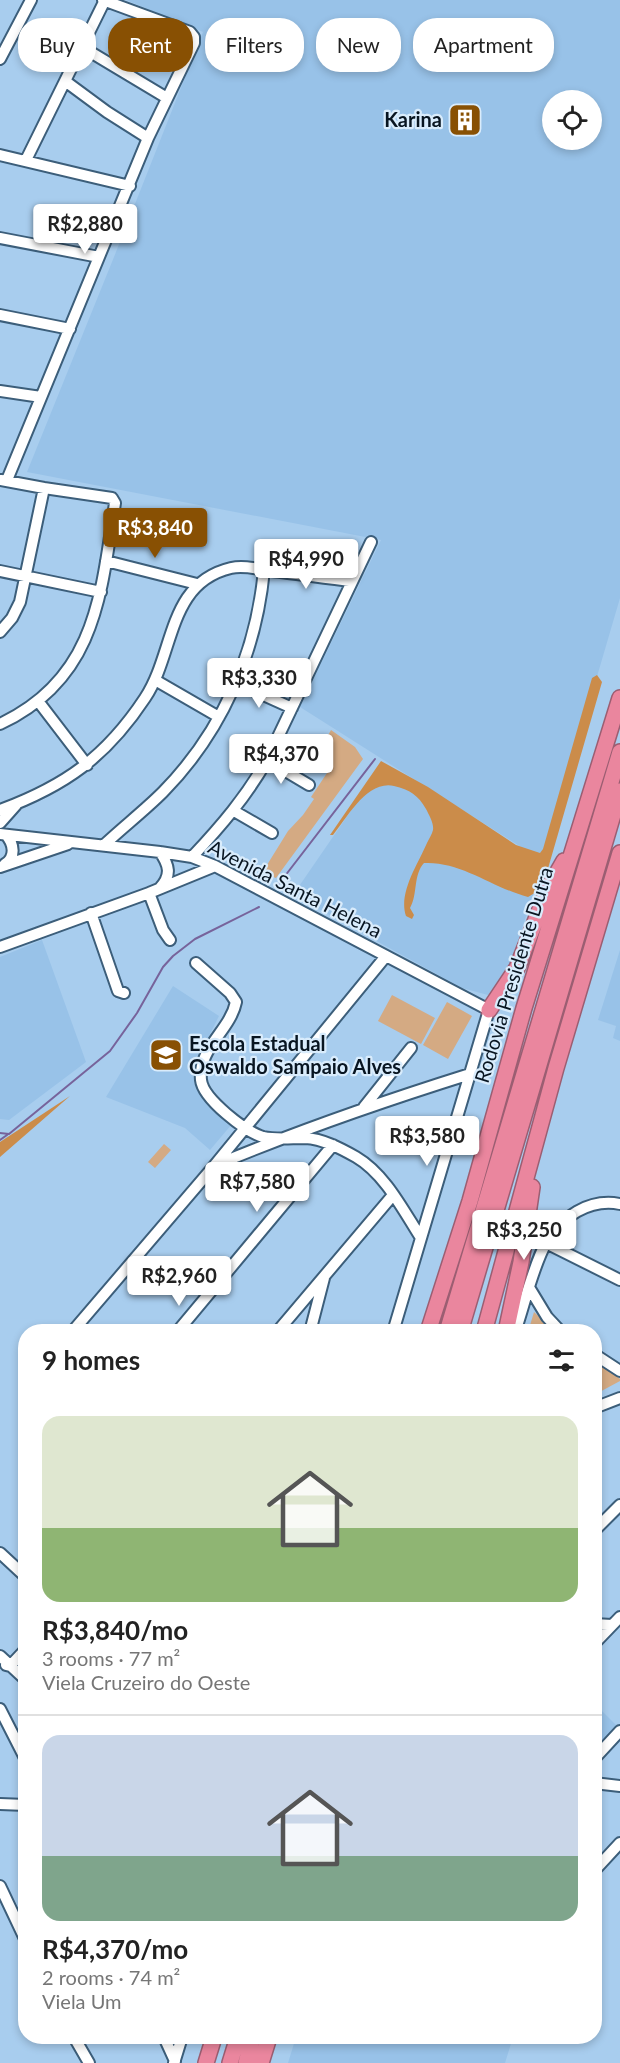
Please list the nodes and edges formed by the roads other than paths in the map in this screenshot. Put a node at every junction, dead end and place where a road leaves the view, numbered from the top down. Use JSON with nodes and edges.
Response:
{"nodes":[{"id":1,"x":31,"y":0,"type":"edge"},
{"id":2,"x":104,"y":0,"type":"edge"},
{"id":3,"x":95,"y":18,"type":"edge"},
{"id":4,"x":96,"y":55,"type":"edge"},
{"id":5,"x":0,"y":59,"type":"edge"},
{"id":6,"x":69,"y":72,"type":"edge"},
{"id":7,"x":65,"y":81,"type":"junction"},
{"id":8,"x":167,"y":98,"type":"junction"},
{"id":9,"x":148,"y":138,"type":"junction"},
{"id":10,"x":0,"y":155,"type":"edge"},
{"id":11,"x":26,"y":160,"type":"junction"},
{"id":12,"x":130,"y":186,"type":"junction"},
{"id":13,"x":0,"y":238,"type":"edge"},
{"id":14,"x":99,"y":257,"type":"junction"},
{"id":15,"x":0,"y":315,"type":"edge"},
{"id":16,"x":70,"y":329,"type":"junction"},
{"id":17,"x":0,"y":390,"type":"edge"},
{"id":18,"x":41,"y":397,"type":"junction"},
{"id":19,"x":3,"y":480,"type":"edge"},
{"id":20,"x":44,"y":488,"type":"junction"},
{"id":21,"x":371,"y":542,"type":"dead end"},
{"id":22,"x":106,"y":561,"type":"junction"},
{"id":23,"x":264,"y":570,"type":"junction"},
{"id":24,"x":0,"y":571,"type":"edge"},
{"id":25,"x":27,"y":577,"type":"junction"},
{"id":26,"x":352,"y":581,"type":"junction"},
{"id":27,"x":197,"y":584,"type":"junction"},
{"id":28,"x":101,"y":592,"type":"junction"},
{"id":29,"x":0,"y":632,"type":"edge"},
{"id":30,"x":155,"y":681,"type":"junction"},
{"id":31,"x":237,"y":683,"type":"junction"},
{"id":32,"x":620,"y":698,"type":"edge"},
{"id":33,"x":38,"y":701,"type":"junction"},
{"id":34,"x":292,"y":708,"type":"junction"},
{"id":35,"x":219,"y":717,"type":"junction"},
{"id":36,"x":0,"y":724,"type":"edge"},
{"id":37,"x":620,"y":752,"type":"edge"},
{"id":38,"x":267,"y":760,"type":"junction"},
{"id":39,"x":87,"y":765,"type":"junction"},
{"id":40,"x":309,"y":785,"type":"dead end"},
{"id":41,"x":620,"y":791,"type":"edge"},
{"id":42,"x":18,"y":803,"type":"junction"},
{"id":43,"x":0,"y":810,"type":"edge"},
{"id":44,"x":234,"y":811,"type":"junction"},
{"id":45,"x":132,"y":819,"type":"junction"},
{"id":46,"x":0,"y":823,"type":"edge"},
{"id":47,"x":272,"y":833,"type":"dead end"},
{"id":48,"x":3,"y":834,"type":"edge"},
{"id":49,"x":576,"y":840,"type":"junction"},
{"id":50,"x":72,"y":843,"type":"junction"},
{"id":51,"x":104,"y":845,"type":"junction"},
{"id":52,"x":130,"y":848,"type":"junction"},
{"id":53,"x":160,"y":852,"type":"junction"},
{"id":54,"x":620,"y":853,"type":"edge"},
{"id":55,"x":192,"y":857,"type":"junction"},
{"id":56,"x":1,"y":866,"type":"edge"},
{"id":57,"x":215,"y":866,"type":"junction"},
{"id":58,"x":160,"y":888,"type":"junction"},
{"id":59,"x":149,"y":892,"type":"junction"},
{"id":60,"x":91,"y":914,"type":"junction"},
{"id":61,"x":170,"y":940,"type":"dead end"},
{"id":62,"x":0,"y":947,"type":"edge"},
{"id":63,"x":386,"y":956,"type":"junction"},
{"id":64,"x":196,"y":963,"type":"dead end"},
{"id":65,"x":124,"y":993,"type":"dead end"},
{"id":66,"x":489,"y":1010,"type":"junction"},
{"id":67,"x":411,"y":1048,"type":"dead end"},
{"id":68,"x":556,"y":1068,"type":"junction"},
{"id":69,"x":470,"y":1074,"type":"junction"},
{"id":70,"x":363,"y":1108,"type":"junction"},
{"id":71,"x":244,"y":1128,"type":"junction"},
{"id":72,"x":281,"y":1138,"type":"junction"},
{"id":73,"x":333,"y":1145,"type":"junction"},
{"id":74,"x":214,"y":1166,"type":"junction"},
{"id":75,"x":393,"y":1195,"type":"junction"},
{"id":76,"x":620,"y":1204,"type":"edge"},
{"id":77,"x":421,"y":1238,"type":"junction"},
{"id":78,"x":546,"y":1243,"type":"junction"},
{"id":79,"x":484,"y":1254,"type":"junction"},
{"id":80,"x":325,"y":1275,"type":"junction"},
{"id":81,"x":620,"y":1280,"type":"edge"},
{"id":82,"x":530,"y":1289,"type":"junction"},
{"id":83,"x":79,"y":1324,"type":"edge"},
{"id":84,"x":184,"y":1324,"type":"edge"},
{"id":85,"x":284,"y":1324,"type":"edge"},
{"id":86,"x":311,"y":1324,"type":"edge"},
{"id":87,"x":395,"y":1324,"type":"edge"},
{"id":88,"x":431,"y":1324,"type":"edge"},
{"id":89,"x":449,"y":1324,"type":"edge"},
{"id":90,"x":462,"y":1324,"type":"edge"},
{"id":91,"x":473,"y":1324,"type":"edge"},
{"id":92,"x":486,"y":1324,"type":"edge"},
{"id":93,"x":508,"y":1324,"type":"edge"},
{"id":94,"x":519,"y":1324,"type":"edge"},
{"id":95,"x":554,"y":1324,"type":"edge"},
{"id":96,"x":602,"y":1359,"type":"edge"},
{"id":97,"x":620,"y":1371,"type":"edge"},
{"id":98,"x":619,"y":1396,"type":"edge"},
{"id":99,"x":602,"y":1404,"type":"edge"},
{"id":100,"x":620,"y":1506,"type":"edge"},
{"id":101,"x":602,"y":1524,"type":"edge"},
{"id":102,"x":0,"y":1553,"type":"edge"},
{"id":103,"x":18,"y":1567,"type":"edge"},
{"id":104,"x":616,"y":1621,"type":"edge"},
{"id":105,"x":602,"y":1636,"type":"edge"},
{"id":106,"x":18,"y":1655,"type":"edge"},
{"id":107,"x":0,"y":1656,"type":"edge"},
{"id":108,"x":5,"y":1665,"type":"edge"},
{"id":109,"x":18,"y":1674,"type":"edge"},
{"id":110,"x":0,"y":1709,"type":"edge"},
{"id":111,"x":620,"y":1731,"type":"edge"},
{"id":112,"x":18,"y":1744,"type":"edge"},
{"id":113,"x":602,"y":1750,"type":"edge"},
{"id":114,"x":602,"y":1784,"type":"edge"},
{"id":115,"x":620,"y":1786,"type":"edge"},
{"id":116,"x":0,"y":1804,"type":"edge"},
{"id":117,"x":18,"y":1805,"type":"edge"},
{"id":118,"x":620,"y":1843,"type":"edge"},
{"id":119,"x":602,"y":1859,"type":"edge"},
{"id":120,"x":0,"y":1886,"type":"edge"},
{"id":121,"x":18,"y":1924,"type":"edge"},
{"id":122,"x":79,"y":2044,"type":"edge"},
{"id":123,"x":167,"y":2044,"type":"edge"},
{"id":124,"x":180,"y":2044,"type":"edge"},
{"id":125,"x":212,"y":2044,"type":"edge"},
{"id":126,"x":236,"y":2044,"type":"edge"},
{"id":127,"x":251,"y":2044,"type":"edge"},
{"id":128,"x":267,"y":2044,"type":"edge"},
{"id":129,"x":175,"y":2062,"type":"edge"},
{"id":130,"x":89,"y":2063,"type":"edge"},
{"id":131,"x":206,"y":2063,"type":"edge"},
{"id":132,"x":230,"y":2063,"type":"edge"},
{"id":133,"x":246,"y":2063,"type":"edge"},
{"id":134,"x":261,"y":2063,"type":"edge"}],
"edges":[{"from":1,"to":5,"type":"street"},
{"from":2,"to":3,"type":"street"},
{"from":2,"to":8,"type":"street"},
{"from":4,"to":8,"type":"street"},
{"from":6,"to":7,"type":"street"},
{"from":7,"to":9,"type":"street"},
{"from":7,"to":11,"type":"street"},
{"from":8,"to":9,"type":"street"},
{"from":9,"to":12,"type":"street"},
{"from":10,"to":11,"type":"street"},
{"from":11,"to":12,"type":"street"},
{"from":12,"to":14,"type":"street"},
{"from":13,"to":14,"type":"street"},
{"from":14,"to":16,"type":"street"},
{"from":15,"to":16,"type":"street"},
{"from":16,"to":18,"type":"street"},
{"from":17,"to":18,"type":"street"},
{"from":18,"to":19,"type":"street"},
{"from":19,"to":20,"type":"street"},
{"from":20,"to":22,"type":"street"},
{"from":20,"to":25,"type":"street"},
{"from":21,"to":26,"type":"street"},
{"from":22,"to":27,"type":"street"},
{"from":22,"to":28,"type":"street"},
{"from":23,"to":26,"type":"street"},
{"from":23,"to":27,"type":"street"},
{"from":23,"to":31,"type":"street"},
{"from":24,"to":25,"type":"street"},
{"from":25,"to":28,"type":"street"},
{"from":25,"to":29,"type":"street"},
{"from":26,"to":34,"type":"street"},
{"from":27,"to":30,"type":"street"},
{"from":28,"to":33,"type":"street"},
{"from":30,"to":35,"type":"street"},
{"from":30,"to":39,"type":"street"},
{"from":31,"to":34,"type":"street"},
{"from":31,"to":35,"type":"street"},
{"from":32,"to":49,"type":"highway","name":"Rodovia Presidente Dutra"},
{"from":33,"to":36,"type":"street"},
{"from":33,"to":39,"type":"street"},
{"from":34,"to":38,"type":"street"},
{"from":35,"to":45,"type":"street"},
{"from":37,"to":89,"type":"highway","name":"Rodovia Presidente Dutra"},
{"from":38,"to":40,"type":"street"},
{"from":38,"to":44,"type":"street"},
{"from":39,"to":42,"type":"street"},
{"from":41,"to":79,"type":"highway"},
{"from":42,"to":43,"type":"street"},
{"from":42,"to":46,"type":"street"},
{"from":44,"to":47,"type":"street"},
{"from":44,"to":55,"type":"street"},
{"from":45,"to":51,"type":"street"},
{"from":45,"to":52,"type":"street"},
{"from":48,"to":50,"type":"street","name":"Avenida Santa Helena"},
{"from":48,"to":56,"type":"street"},
{"from":49,"to":66,"type":"highway"},
{"from":49,"to":88,"type":"highway","name":"Rodovia Presidente Dutra"},
{"from":50,"to":51,"type":"street","name":"Avenida Santa Helena"},
{"from":50,"to":56,"type":"street"},
{"from":51,"to":52,"type":"street","name":"Avenida Santa Helena"},
{"from":52,"to":53,"type":"street","name":"Avenida Santa Helena"},
{"from":53,"to":55,"type":"street","name":"Avenida Santa Helena"},
{"from":53,"to":58,"type":"street"},
{"from":54,"to":68,"type":"highway"},
{"from":55,"to":57,"type":"street","name":"Avenida Santa Helena"},
{"from":57,"to":58,"type":"street"},
{"from":57,"to":63,"type":"street","name":"Avenida Santa Helena"},
{"from":58,"to":59,"type":"street"},
{"from":59,"to":60,"type":"street"},
{"from":59,"to":61,"type":"street"},
{"from":60,"to":62,"type":"street"},
{"from":60,"to":65,"type":"street"},
{"from":63,"to":66,"type":"street","name":"Avenida Santa Helena"},
{"from":63,"to":71,"type":"street"},
{"from":64,"to":71,"type":"street"},
{"from":66,"to":69,"type":"street"},
{"from":67,"to":70,"type":"street"},
{"from":68,"to":92,"type":"highway"},
{"from":68,"to":93,"type":"highway"},
{"from":69,"to":70,"type":"street"},
{"from":69,"to":77,"type":"street"},
{"from":70,"to":72,"type":"street"},
{"from":71,"to":72,"type":"street"},
{"from":71,"to":74,"type":"street"},
{"from":72,"to":73,"type":"street"},
{"from":72,"to":74,"type":"street"},
{"from":73,"to":75,"type":"street"},
{"from":73,"to":84,"type":"street"},
{"from":74,"to":83,"type":"street"},
{"from":75,"to":77,"type":"street"},
{"from":75,"to":80,"type":"street"},
{"from":76,"to":78,"type":"street"},
{"from":77,"to":87,"type":"street"},
{"from":78,"to":81,"type":"street"},
{"from":78,"to":82,"type":"street"},
{"from":79,"to":90,"type":"highway"},
{"from":79,"to":91,"type":"highway"},
{"from":80,"to":85,"type":"street"},
{"from":80,"to":86,"type":"street"},
{"from":82,"to":94,"type":"street"},
{"from":82,"to":95,"type":"street"},
{"from":96,"to":97,"type":"street"},
{"from":98,"to":99,"type":"street"},
{"from":100,"to":101,"type":"street"},
{"from":102,"to":103,"type":"street"},
{"from":104,"to":105,"type":"street"},
{"from":106,"to":108,"type":"street"},
{"from":107,"to":108,"type":"street"},
{"from":108,"to":109,"type":"street"},
{"from":110,"to":112,"type":"street"},
{"from":111,"to":113,"type":"street"},
{"from":114,"to":115,"type":"street"},
{"from":116,"to":117,"type":"street"},
{"from":118,"to":119,"type":"street"},
{"from":120,"to":121,"type":"street"},
{"from":122,"to":130,"type":"street"},
{"from":123,"to":129,"type":"street"},
{"from":124,"to":129,"type":"street"},
{"from":125,"to":131,"type":"highway"},
{"from":126,"to":132,"type":"highway"},
{"from":127,"to":133,"type":"highway"},
{"from":128,"to":134,"type":"highway"}]}
